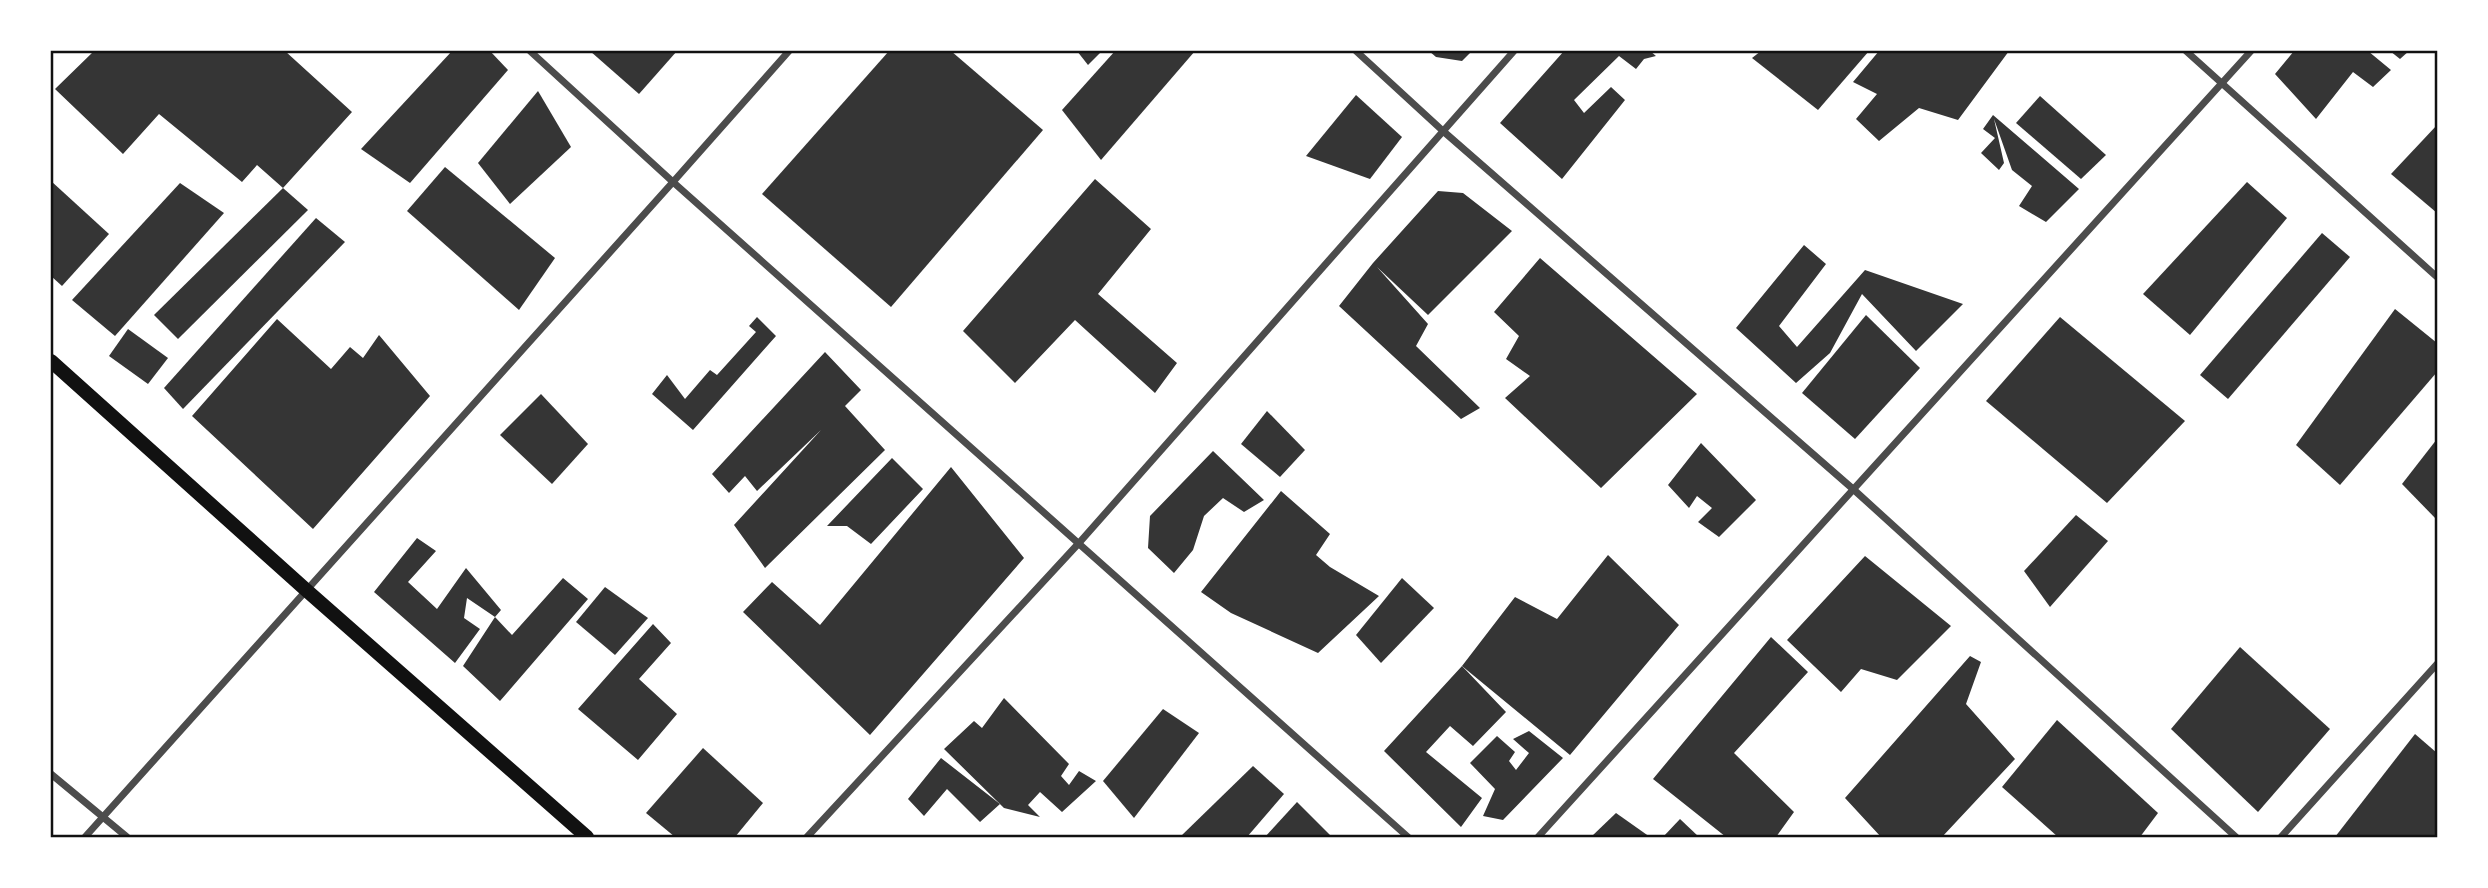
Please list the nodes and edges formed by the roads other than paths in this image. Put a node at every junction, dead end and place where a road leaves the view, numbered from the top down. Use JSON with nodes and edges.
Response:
{"nodes":[{"id":1,"x":530,"y":51,"type":"edge"},
{"id":2,"x":789,"y":51,"type":"edge"},
{"id":3,"x":1356,"y":51,"type":"edge"},
{"id":4,"x":1514,"y":51,"type":"edge"},
{"id":5,"x":2186,"y":51,"type":"edge"},
{"id":6,"x":2251,"y":51,"type":"edge"},
{"id":7,"x":2222,"y":83,"type":"junction"},
{"id":8,"x":1443,"y":131,"type":"junction"},
{"id":9,"x":673,"y":183,"type":"junction"},
{"id":10,"x":2437,"y":277,"type":"edge"},
{"id":11,"x":51,"y":361,"type":"edge"},
{"id":12,"x":1853,"y":489,"type":"junction"},
{"id":13,"x":1079,"y":543,"type":"junction"},
{"id":14,"x":305,"y":590,"type":"junction"},
{"id":15,"x":2437,"y":664,"type":"edge"},
{"id":16,"x":51,"y":774,"type":"edge"},
{"id":17,"x":103,"y":817,"type":"junction"},
{"id":18,"x":85,"y":837,"type":"edge"},
{"id":19,"x":127,"y":837,"type":"edge"},
{"id":20,"x":587,"y":837,"type":"edge"},
{"id":21,"x":807,"y":837,"type":"edge"},
{"id":22,"x":1408,"y":837,"type":"edge"},
{"id":23,"x":1538,"y":837,"type":"edge"},
{"id":24,"x":2236,"y":837,"type":"edge"},
{"id":25,"x":2281,"y":837,"type":"edge"}],
"edges":[{"from":1,"to":9,"type":"street"},
{"from":2,"to":9,"type":"street"},
{"from":3,"to":8,"type":"street"},
{"from":4,"to":8,"type":"street"},
{"from":5,"to":7,"type":"street"},
{"from":6,"to":7,"type":"street"},
{"from":7,"to":10,"type":"street"},
{"from":7,"to":12,"type":"street"},
{"from":8,"to":12,"type":"street"},
{"from":8,"to":13,"type":"street"},
{"from":9,"to":13,"type":"street"},
{"from":9,"to":14,"type":"street"},
{"from":11,"to":14,"type":"main road"},
{"from":12,"to":23,"type":"street"},
{"from":12,"to":24,"type":"street"},
{"from":13,"to":21,"type":"street"},
{"from":13,"to":22,"type":"street"},
{"from":14,"to":17,"type":"street"},
{"from":14,"to":20,"type":"main road"},
{"from":15,"to":25,"type":"street"},
{"from":16,"to":17,"type":"street"},
{"from":17,"to":18,"type":"street"},
{"from":17,"to":19,"type":"street"}]}
